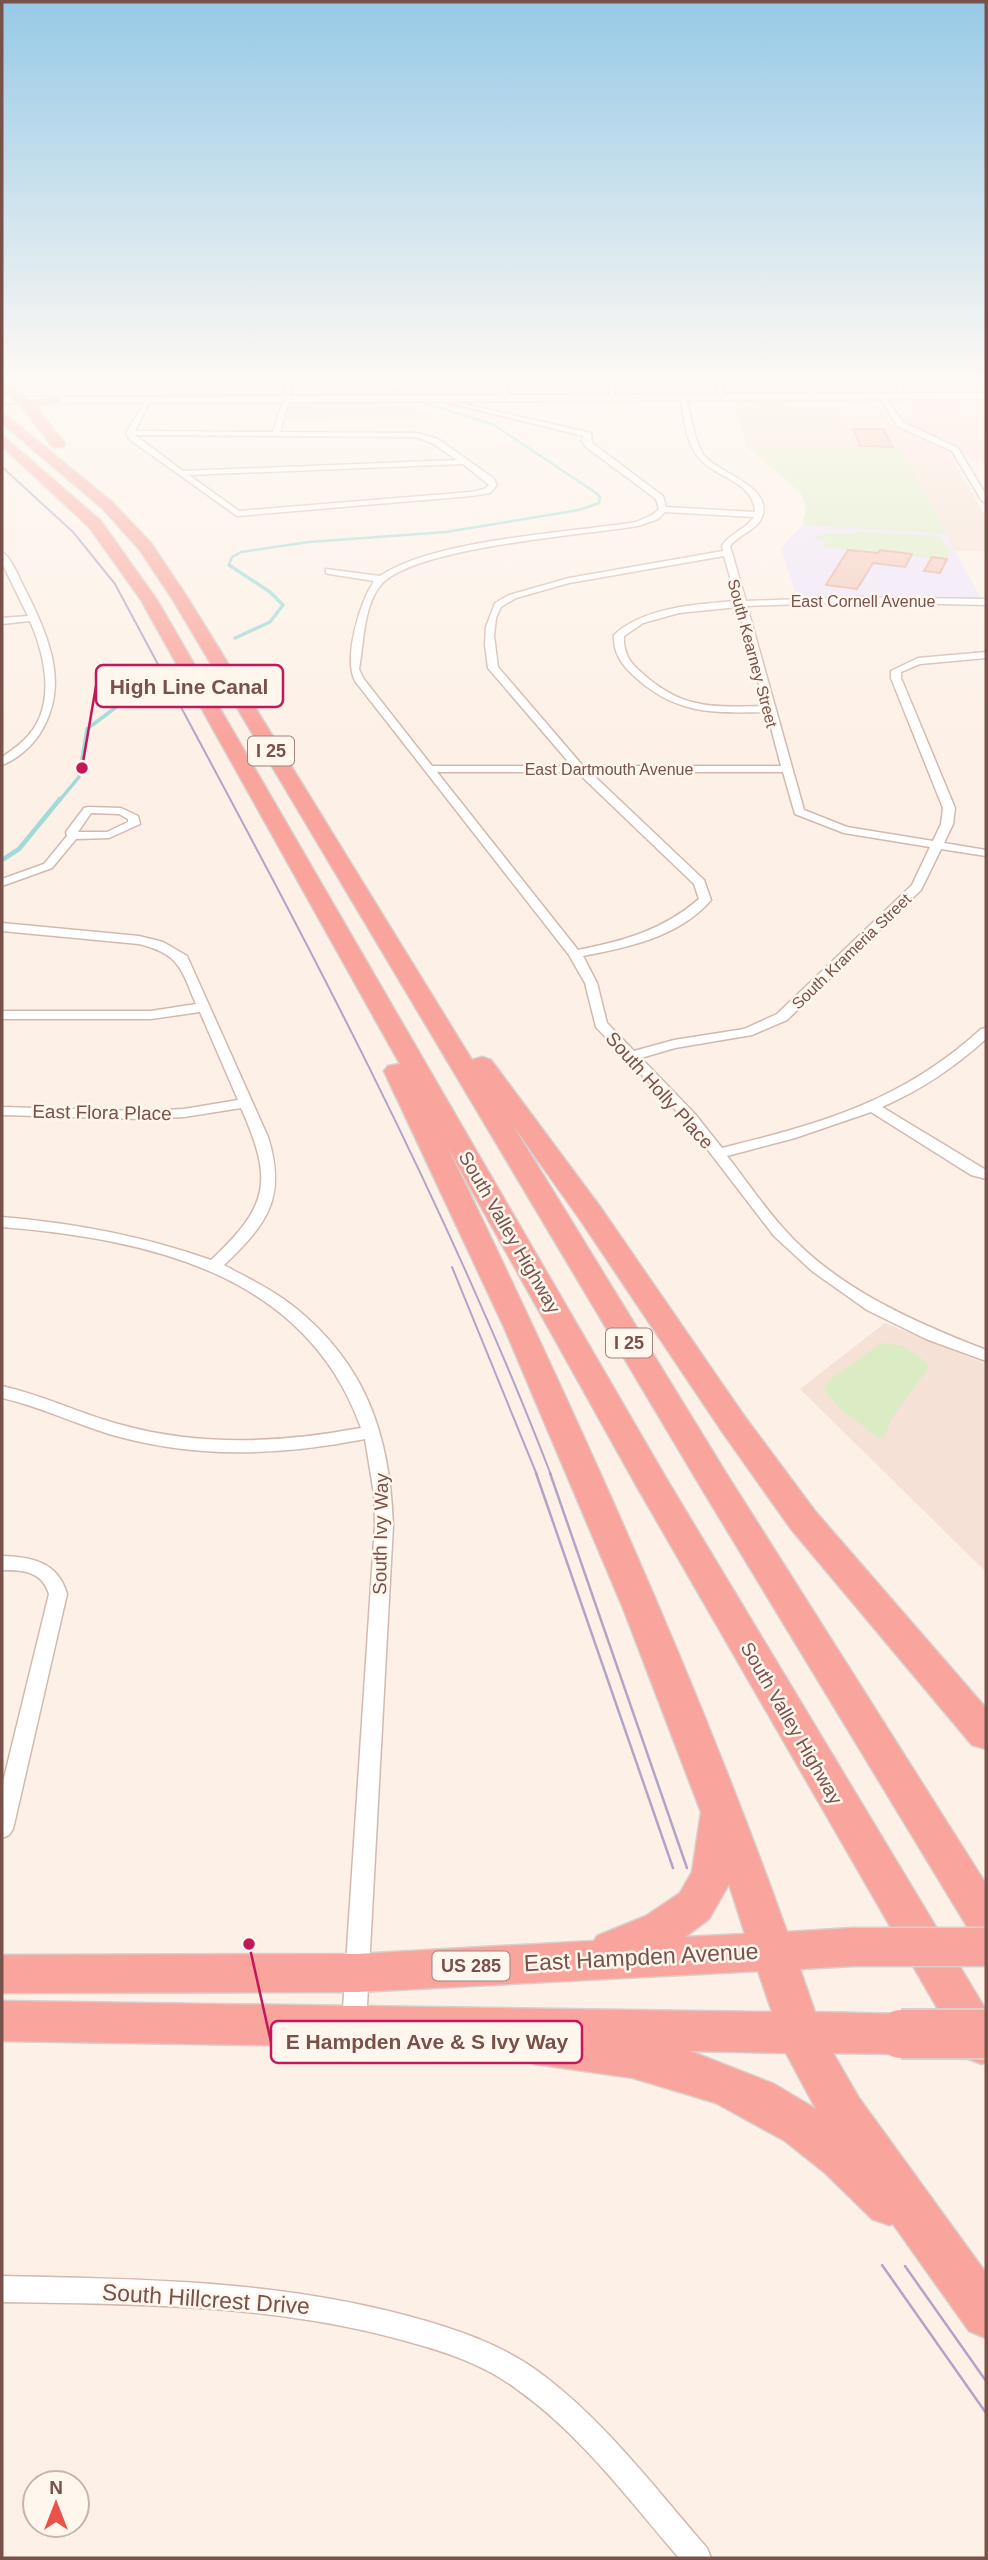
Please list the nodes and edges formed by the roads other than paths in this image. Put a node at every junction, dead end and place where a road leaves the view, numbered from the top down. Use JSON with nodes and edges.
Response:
{"nodes":[{"id":1,"x":63,"y":500,"type":"edge"},
{"id":2,"x":69,"y":500,"type":"edge"},
{"id":3,"x":101,"y":500,"type":"edge"},
{"id":4,"x":112,"y":500,"type":"edge"},
{"id":5,"x":216,"y":500,"type":"edge"},
{"id":6,"x":401,"y":500,"type":"edge"},
{"id":7,"x":661,"y":500,"type":"edge"},
{"id":8,"x":757,"y":500,"type":"edge"},
{"id":9,"x":663,"y":509,"type":"junction"},
{"id":10,"x":759,"y":515,"type":"junction"},
{"id":11,"x":95,"y":524,"type":"junction"},
{"id":12,"x":132,"y":531,"type":"junction"},
{"id":13,"x":727,"y":553,"type":"junction"},
{"id":14,"x":2,"y":555,"type":"edge"},
{"id":15,"x":329,"y":571,"type":"dead end"},
{"id":16,"x":380,"y":579,"type":"junction"},
{"id":17,"x":739,"y":602,"type":"junction"},
{"id":18,"x":986,"y":602,"type":"edge"},
{"id":19,"x":33,"y":618,"type":"junction"},
{"id":20,"x":2,"y":621,"type":"edge"},
{"id":21,"x":986,"y":655,"type":"edge"},
{"id":22,"x":769,"y":709,"type":"junction"},
{"id":23,"x":2,"y":762,"type":"edge"},
{"id":24,"x":432,"y":769,"type":"junction"},
{"id":25,"x":580,"y":769,"type":"junction"},
{"id":26,"x":785,"y":769,"type":"junction"},
{"id":27,"x":73,"y":836,"type":"junction"},
{"id":28,"x":936,"y":845,"type":"junction"},
{"id":29,"x":986,"y":853,"type":"edge"},
{"id":30,"x":2,"y":883,"type":"edge"},
{"id":31,"x":314,"y":890,"type":"junction"},
{"id":32,"x":2,"y":927,"type":"edge"},
{"id":33,"x":575,"y":954,"type":"junction"},
{"id":34,"x":406,"y":973,"type":"junction"},
{"id":35,"x":205,"y":1007,"type":"junction"},
{"id":36,"x":2,"y":1015,"type":"edge"},
{"id":37,"x":986,"y":1032,"type":"edge"},
{"id":38,"x":632,"y":1056,"type":"junction"},
{"id":39,"x":244,"y":1103,"type":"junction"},
{"id":40,"x":872,"y":1107,"type":"junction"},
{"id":41,"x":2,"y":1111,"type":"edge"},
{"id":42,"x":717,"y":1154,"type":"junction"},
{"id":43,"x":986,"y":1175,"type":"edge"},
{"id":44,"x":2,"y":1222,"type":"edge"},
{"id":45,"x":214,"y":1266,"type":"junction"},
{"id":46,"x":986,"y":1356,"type":"edge"},
{"id":47,"x":2,"y":1392,"type":"edge"},
{"id":48,"x":373,"y":1432,"type":"junction"},
{"id":49,"x":11,"y":1563,"type":"edge"},
{"id":50,"x":986,"y":1734,"type":"edge"},
{"id":51,"x":718,"y":1800,"type":"junction"},
{"id":52,"x":2,"y":1829,"type":"edge"},
{"id":53,"x":986,"y":1920,"type":"edge"},
{"id":54,"x":986,"y":1947,"type":"edge"},
{"id":55,"x":773,"y":1950,"type":"junction"},
{"id":56,"x":585,"y":1959,"type":"junction"},
{"id":57,"x":357,"y":1973,"type":"junction"},
{"id":58,"x":2,"y":1974,"type":"edge"},
{"id":59,"x":2,"y":2021,"type":"edge"},
{"id":60,"x":354,"y":2024,"type":"junction"},
{"id":61,"x":798,"y":2032,"type":"junction"},
{"id":62,"x":986,"y":2034,"type":"edge"},
{"id":63,"x":986,"y":2050,"type":"edge"},
{"id":64,"x":2,"y":2289,"type":"edge"},
{"id":65,"x":986,"y":2314,"type":"edge"},
{"id":66,"x":697,"y":2558,"type":"edge"}],
"edges":[{"from":1,"to":11,"type":"highway"},
{"from":2,"to":11,"type":"highway","name":"South Valley Highway","number":"I 25"},
{"from":3,"to":12,"type":"highway","number":"I 25"},
{"from":4,"to":12,"type":"highway"},
{"from":5,"to":6,"type":"street"},
{"from":7,"to":9,"type":"street"},
{"from":8,"to":10,"type":"street"},
{"from":9,"to":10,"type":"street"},
{"from":9,"to":16,"type":"street"},
{"from":10,"to":13,"type":"street","name":"South Kearney Street"},
{"from":11,"to":31,"type":"highway","name":"South Valley Highway","number":"I 25"},
{"from":12,"to":34,"type":"highway","number":"I 25"},
{"from":13,"to":17,"type":"street","name":"South Kearney Street"},
{"from":13,"to":25,"type":"street"},
{"from":14,"to":19,"type":"street"},
{"from":15,"to":16,"type":"street"},
{"from":16,"to":24,"type":"street","name":"South Holly Place"},
{"from":17,"to":18,"type":"street","name":"East Cornell Avenue"},
{"from":17,"to":22,"type":"street","name":"South Kearney Street"},
{"from":17,"to":22,"type":"street","name":"East Cornell Avenue"},
{"from":19,"to":20,"type":"street"},
{"from":19,"to":23,"type":"street"},
{"from":21,"to":28,"type":"street","name":"South Krameria Street"},
{"from":22,"to":26,"type":"street","name":"South Kearney Street"},
{"from":24,"to":25,"type":"street","name":"East Dartmouth Avenue"},
{"from":24,"to":33,"type":"street","name":"South Holly Place"},
{"from":25,"to":26,"type":"street","name":"East Dartmouth Avenue"},
{"from":25,"to":33,"type":"street"},
{"from":26,"to":28,"type":"street","name":"South Kearney Street"},
{"from":27,"to":27,"type":"street"},
{"from":27,"to":30,"type":"street"},
{"from":28,"to":29,"type":"street","name":"South Kearney Street"},
{"from":28,"to":38,"type":"street","name":"South Krameria Street"},
{"from":31,"to":51,"type":"highway"},
{"from":31,"to":63,"type":"highway","name":"South Valley Highway","number":"I 25"},
{"from":32,"to":35,"type":"street"},
{"from":33,"to":38,"type":"street","name":"South Holly Place"},
{"from":34,"to":50,"type":"highway"},
{"from":34,"to":53,"type":"highway","number":"I 25"},
{"from":35,"to":36,"type":"street"},
{"from":35,"to":39,"type":"street"},
{"from":37,"to":40,"type":"street"},
{"from":38,"to":42,"type":"street","name":"South Holly Place"},
{"from":39,"to":41,"type":"street","name":"East Flora Place"},
{"from":39,"to":45,"type":"street"},
{"from":40,"to":42,"type":"street"},
{"from":40,"to":43,"type":"street"},
{"from":42,"to":46,"type":"street","name":"South Holly Place"},
{"from":44,"to":45,"type":"street","name":"South Ivy Way"},
{"from":45,"to":48,"type":"street","name":"South Ivy Way"},
{"from":47,"to":48,"type":"street"},
{"from":48,"to":57,"type":"street","name":"South Ivy Way"},
{"from":49,"to":52,"type":"street"},
{"from":51,"to":55,"type":"highway"},
{"from":51,"to":56,"type":"highway"},
{"from":54,"to":55,"type":"highway","name":"East Hampden Avenue","number":"US 285","bridge":true},
{"from":55,"to":56,"type":"highway","name":"East Hampden Avenue","number":"US 285"},
{"from":55,"to":61,"type":"highway"},
{"from":56,"to":57,"type":"highway","name":"East Hampden Avenue","number":"US 285"},
{"from":57,"to":58,"type":"highway","name":"East Hampden Avenue","number":"US 285"},
{"from":57,"to":60,"type":"street","name":"South Ivy Way"},
{"from":59,"to":60,"type":"highway"},
{"from":60,"to":61,"type":"highway"},
{"from":60,"to":65,"type":"highway"},
{"from":61,"to":62,"type":"highway","bridge":true},
{"from":61,"to":65,"type":"highway"},
{"from":64,"to":66,"type":"street","name":"South Hillcrest Drive"}]}
